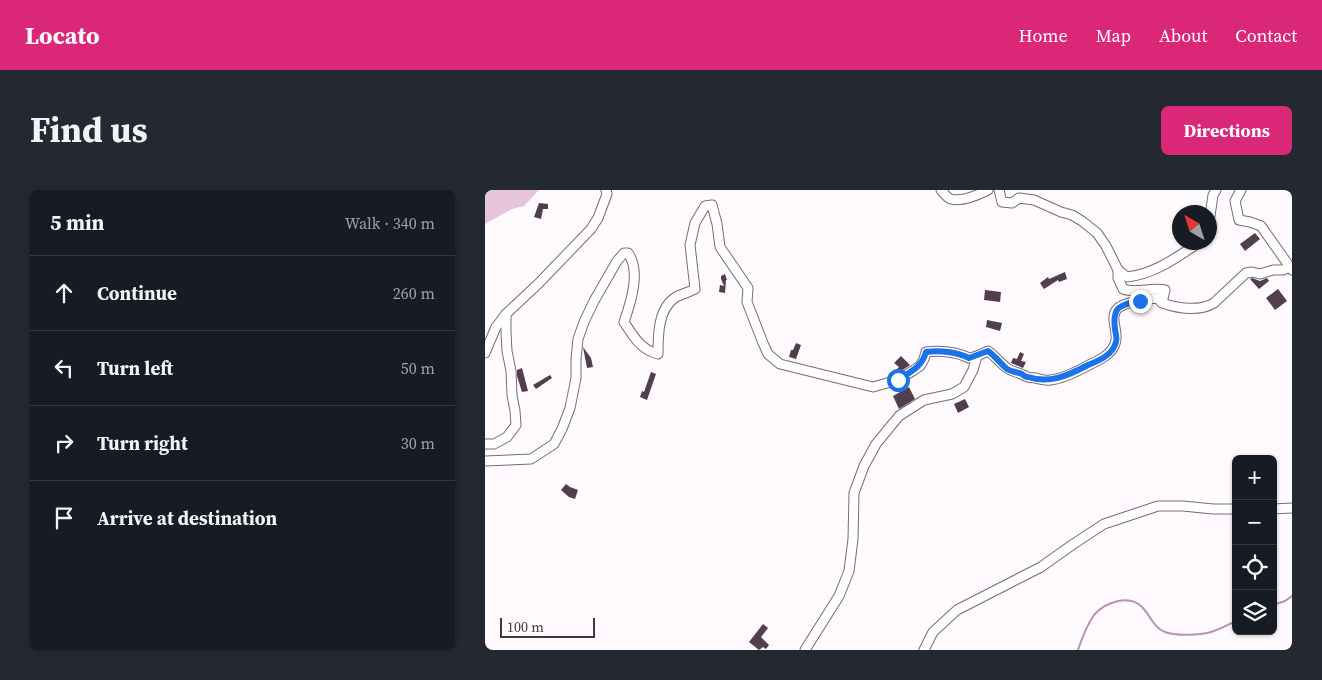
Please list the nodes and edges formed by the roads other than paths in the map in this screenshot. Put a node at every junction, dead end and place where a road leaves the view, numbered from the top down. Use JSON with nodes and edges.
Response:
{"nodes":[{"id":1,"x":606,"y":190,"type":"edge"},
{"id":2,"x":941,"y":190,"type":"edge"},
{"id":3,"x":988,"y":190,"type":"edge"},
{"id":4,"x":999,"y":190,"type":"edge"},
{"id":5,"x":1216,"y":190,"type":"edge"},
{"id":6,"x":1241,"y":190,"type":"edge"},
{"id":7,"x":1212,"y":205,"type":"edge"},
{"id":8,"x":1187,"y":250,"type":"edge"},
{"id":9,"x":1291,"y":269,"type":"edge"},
{"id":10,"x":1118,"y":270,"type":"junction"},
{"id":11,"x":1161,"y":302,"type":"junction"},
{"id":12,"x":506,"y":314,"type":"junction"},
{"id":13,"x":485,"y":353,"type":"edge"},
{"id":14,"x":977,"y":356,"type":"junction"},
{"id":15,"x":485,"y":444,"type":"edge"},
{"id":16,"x":485,"y":461,"type":"edge"},
{"id":17,"x":1292,"y":508,"type":"edge"},
{"id":18,"x":1232,"y":509,"type":"edge"},
{"id":19,"x":1277,"y":509,"type":"edge"},
{"id":20,"x":805,"y":650,"type":"edge"},
{"id":21,"x":924,"y":650,"type":"edge"}],
"edges":[{"from":1,"to":12,"type":"street"},
{"from":2,"to":3,"type":"street"},
{"from":4,"to":10,"type":"street"},
{"from":5,"to":7,"type":"street"},
{"from":6,"to":9,"type":"street"},
{"from":8,"to":10,"type":"street"},
{"from":9,"to":11,"type":"street"},
{"from":10,"to":11,"type":"street"},
{"from":11,"to":14,"type":"street"},
{"from":12,"to":13,"type":"street"},
{"from":12,"to":15,"type":"street"},
{"from":14,"to":16,"type":"street"},
{"from":14,"to":20,"type":"street"},
{"from":17,"to":19,"type":"street"},
{"from":18,"to":21,"type":"street"}]}
